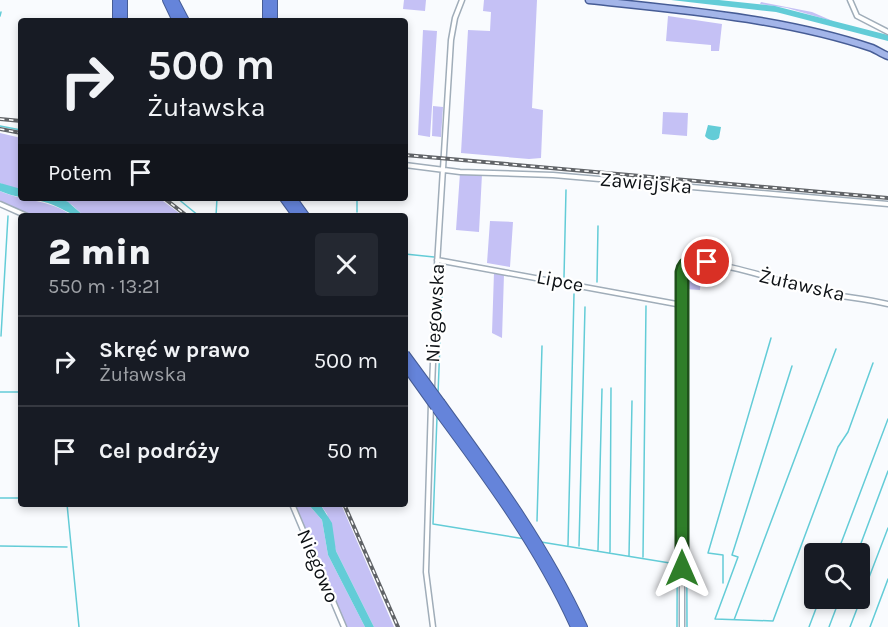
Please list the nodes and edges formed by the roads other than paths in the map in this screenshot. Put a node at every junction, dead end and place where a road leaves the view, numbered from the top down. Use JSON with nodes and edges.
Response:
{"nodes":[{"id":1,"x":117,"y":0,"type":"edge"},
{"id":2,"x":123,"y":0,"type":"edge"},
{"id":3,"x":166,"y":0,"type":"edge"},
{"id":4,"x":174,"y":0,"type":"edge"},
{"id":5,"x":267,"y":0,"type":"edge"},
{"id":6,"x":273,"y":0,"type":"edge"},
{"id":7,"x":462,"y":0,"type":"edge"},
{"id":8,"x":589,"y":0,"type":"edge"},
{"id":9,"x":850,"y":0,"type":"edge"},
{"id":10,"x":117,"y":18,"type":"edge"},
{"id":11,"x":123,"y":18,"type":"edge"},
{"id":12,"x":175,"y":18,"type":"edge"},
{"id":13,"x":183,"y":18,"type":"edge"},
{"id":14,"x":267,"y":18,"type":"edge"},
{"id":15,"x":273,"y":18,"type":"edge"},
{"id":16,"x":888,"y":32,"type":"edge"},
{"id":17,"x":875,"y":50,"type":"junction"},
{"id":18,"x":888,"y":50,"type":"edge"},
{"id":19,"x":888,"y":56,"type":"edge"},
{"id":20,"x":408,"y":165,"type":"edge"},
{"id":21,"x":444,"y":169,"type":"junction"},
{"id":22,"x":0,"y":204,"type":"edge"},
{"id":23,"x":888,"y":204,"type":"edge"},
{"id":24,"x":20,"y":213,"type":"edge"},
{"id":25,"x":438,"y":260,"type":"junction"},
{"id":26,"x":888,"y":304,"type":"edge"},
{"id":27,"x":682,"y":305,"type":"junction"},
{"id":28,"x":408,"y":358,"type":"edge"},
{"id":29,"x":408,"y":369,"type":"edge"},
{"id":30,"x":293,"y":507,"type":"edge"},
{"id":31,"x":344,"y":627,"type":"edge"},
{"id":32,"x":433,"y":627,"type":"edge"},
{"id":33,"x":575,"y":627,"type":"edge"},
{"id":34,"x":583,"y":627,"type":"edge"},
{"id":35,"x":682,"y":627,"type":"edge"}],
"edges":[{"from":1,"to":10,"type":"highway"},
{"from":2,"to":11,"type":"highway"},
{"from":3,"to":12,"type":"highway"},
{"from":4,"to":13,"type":"highway"},
{"from":5,"to":14,"type":"highway"},
{"from":6,"to":15,"type":"highway"},
{"from":7,"to":21,"type":"street","name":"Niegowska"},
{"from":8,"to":17,"type":"main road"},
{"from":9,"to":16,"type":"street"},
{"from":17,"to":18,"type":"main road"},
{"from":17,"to":19,"type":"main road"},
{"from":20,"to":21,"type":"street","name":"Zawiejska"},
{"from":21,"to":23,"type":"street","name":"Zawiejska"},
{"from":21,"to":25,"type":"street","name":"Niegowska"},
{"from":22,"to":24,"type":"street"},
{"from":25,"to":27,"type":"street","name":"Lipce"},
{"from":25,"to":32,"type":"street","name":"Niegowska"},
{"from":26,"to":27,"type":"street","name":"Żuławska"},
{"from":27,"to":35,"type":"street","name":"Żuławska"},
{"from":28,"to":34,"type":"highway","bridge":true},
{"from":29,"to":33,"type":"highway","bridge":true},
{"from":30,"to":31,"type":"street","name":"Niegowo"}]}
